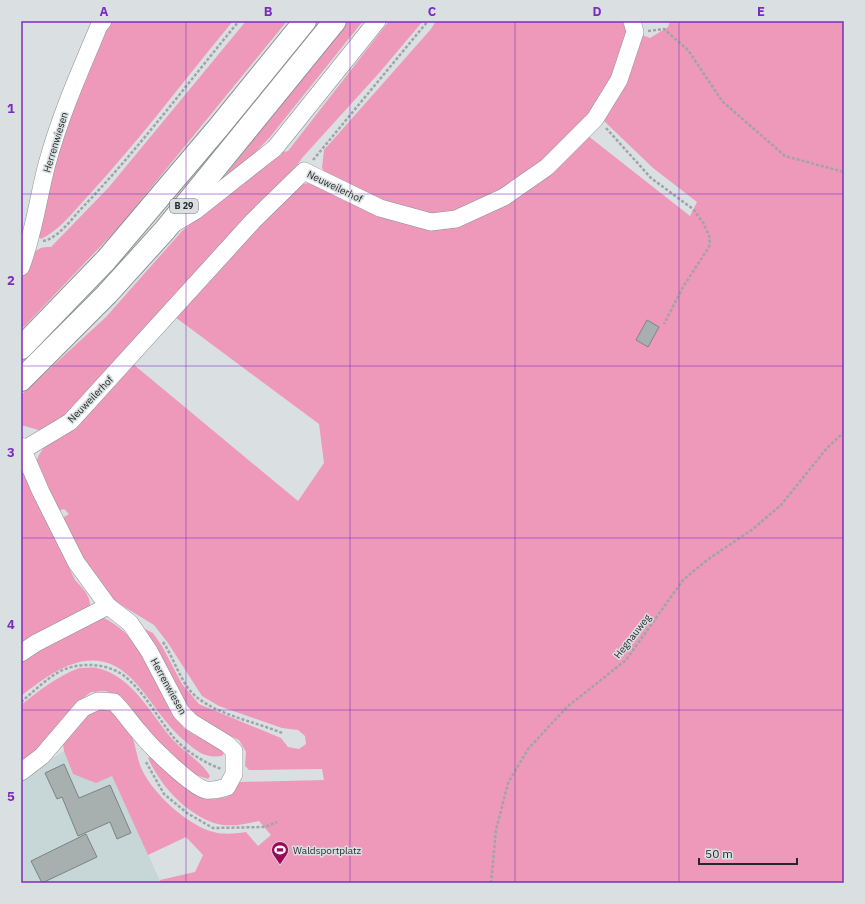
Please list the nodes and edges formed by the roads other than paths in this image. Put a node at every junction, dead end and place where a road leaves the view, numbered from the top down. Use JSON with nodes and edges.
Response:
{"nodes":[{"id":1,"x":103,"y":21,"type":"edge"},
{"id":2,"x":305,"y":21,"type":"edge"},
{"id":3,"x":335,"y":21,"type":"edge"},
{"id":4,"x":377,"y":21,"type":"edge"},
{"id":5,"x":634,"y":26,"type":"edge"},
{"id":6,"x":165,"y":230,"type":"junction"},
{"id":7,"x":21,"y":267,"type":"edge"},
{"id":8,"x":21,"y":348,"type":"edge"},
{"id":9,"x":21,"y":380,"type":"edge"},
{"id":10,"x":22,"y":448,"type":"edge"},
{"id":11,"x":108,"y":606,"type":"junction"},
{"id":12,"x":21,"y":653,"type":"edge"},
{"id":13,"x":21,"y":772,"type":"edge"}],
"edges":[{"from":1,"to":7,"type":"street","name":"Herrenwiesen"},
{"from":2,"to":8,"type":"highway","number":"B 29"},
{"from":3,"to":6,"type":"highway","number":"B 29"},
{"from":4,"to":6,"type":"street"},
{"from":5,"to":10,"type":"street","name":"Neuweilerhof"},
{"from":6,"to":9,"type":"highway","number":"B 29"},
{"from":10,"to":11,"type":"street","name":"Herrenwiesen"},
{"from":11,"to":12,"type":"street"},
{"from":11,"to":13,"type":"street","name":"Herrenwiesen"}]}
